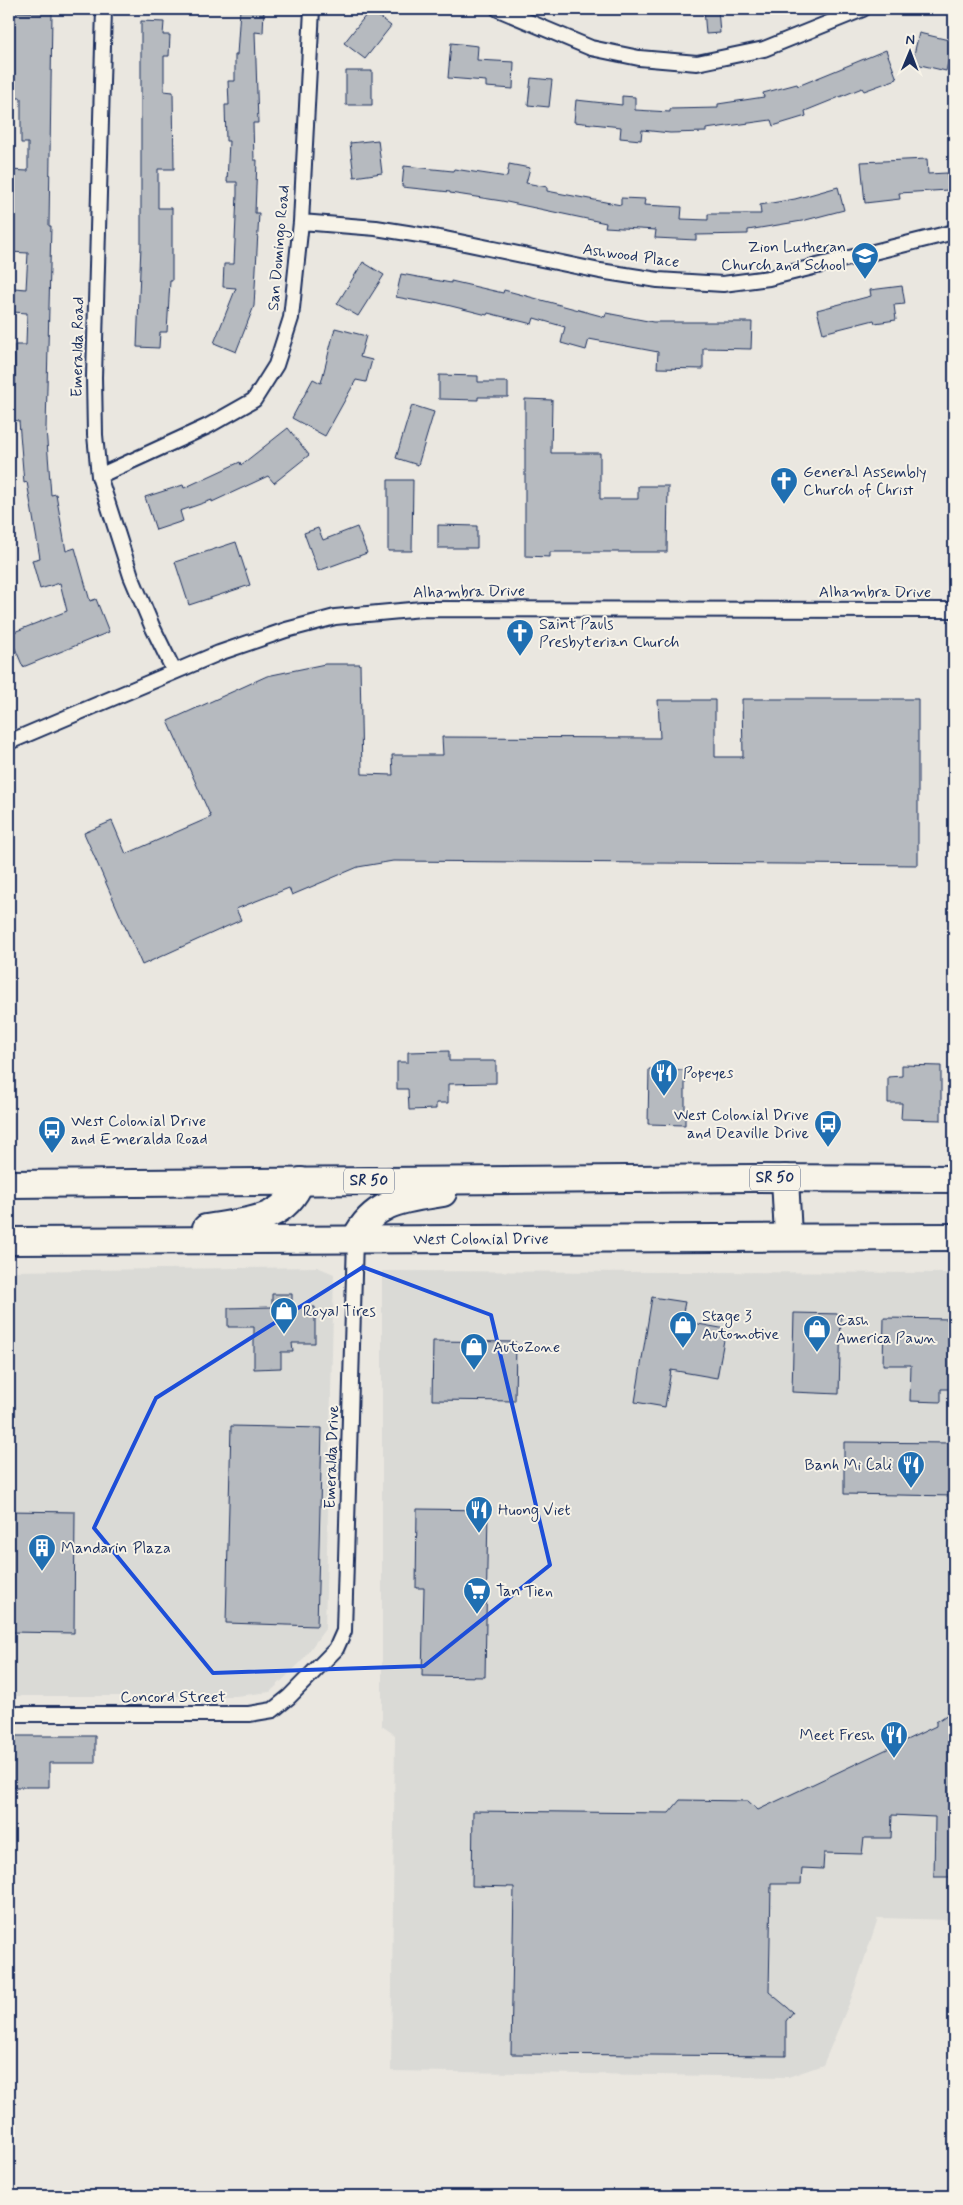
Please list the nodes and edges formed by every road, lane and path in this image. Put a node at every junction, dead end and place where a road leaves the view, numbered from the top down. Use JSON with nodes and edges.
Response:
{"nodes":[{"id":1,"x":104,"y":9,"type":"edge"},
{"id":2,"x":312,"y":9,"type":"edge"},
{"id":3,"x":498,"y":9,"type":"edge"},
{"id":4,"x":863,"y":9,"type":"edge"},
{"id":5,"x":301,"y":222,"type":"junction"},
{"id":6,"x":954,"y":232,"type":"edge"},
{"id":7,"x":99,"y":476,"type":"junction"},
{"id":8,"x":954,"y":610,"type":"edge"},
{"id":9,"x":174,"y":671,"type":"junction"},
{"id":10,"x":9,"y":742,"type":"edge"},
{"id":11,"x":785,"y":1178,"type":"junction"},
{"id":12,"x":954,"y":1179,"type":"edge"},
{"id":13,"x":523,"y":1180,"type":"junction"},
{"id":14,"x":301,"y":1181,"type":"junction"},
{"id":15,"x":9,"y":1184,"type":"edge"},
{"id":16,"x":788,"y":1236,"type":"junction"},
{"id":17,"x":954,"y":1237,"type":"edge"},
{"id":18,"x":355,"y":1239,"type":"junction"},
{"id":19,"x":131,"y":1241,"type":"junction"},
{"id":20,"x":9,"y":1242,"type":"edge"},
{"id":21,"x":320,"y":1667,"type":"joint"},
{"id":22,"x":9,"y":1714,"type":"edge"}],
"edges":[{"from":1,"to":7,"type":"street","name":"Emeralda Road"},
{"from":2,"to":5,"type":"street","name":"San Domingo Road"},
{"from":3,"to":4,"type":"street"},
{"from":5,"to":6,"type":"street","name":"Ashwood Place"},
{"from":5,"to":7,"type":"street","name":"San Domingo Road"},
{"from":7,"to":9,"type":"street","name":"Emeralda Road"},
{"from":8,"to":9,"type":"street","name":"Alhambra Drive"},
{"from":9,"to":10,"type":"street","name":"Alhambra Drive"},
{"from":11,"to":12,"type":"highway","number":"SR 50"},
{"from":11,"to":13,"type":"highway","number":"SR 50"},
{"from":11,"to":16,"type":"highway"},
{"from":13,"to":14,"type":"highway","number":"SR 50"},
{"from":13,"to":18,"type":"highway"},
{"from":14,"to":15,"type":"highway","number":"SR 50"},
{"from":14,"to":19,"type":"highway"},
{"from":16,"to":17,"type":"highway","name":"West Colonial Drive"},
{"from":16,"to":18,"type":"highway","name":"West Colonial Drive"},
{"from":18,"to":19,"type":"highway","name":"West Colonial Drive"},
{"from":18,"to":21,"type":"street","name":"Emeralda Drive"},
{"from":19,"to":20,"type":"highway","name":"West Colonial Drive"},
{"from":21,"to":22,"type":"street","name":"Concord Street"}]}
